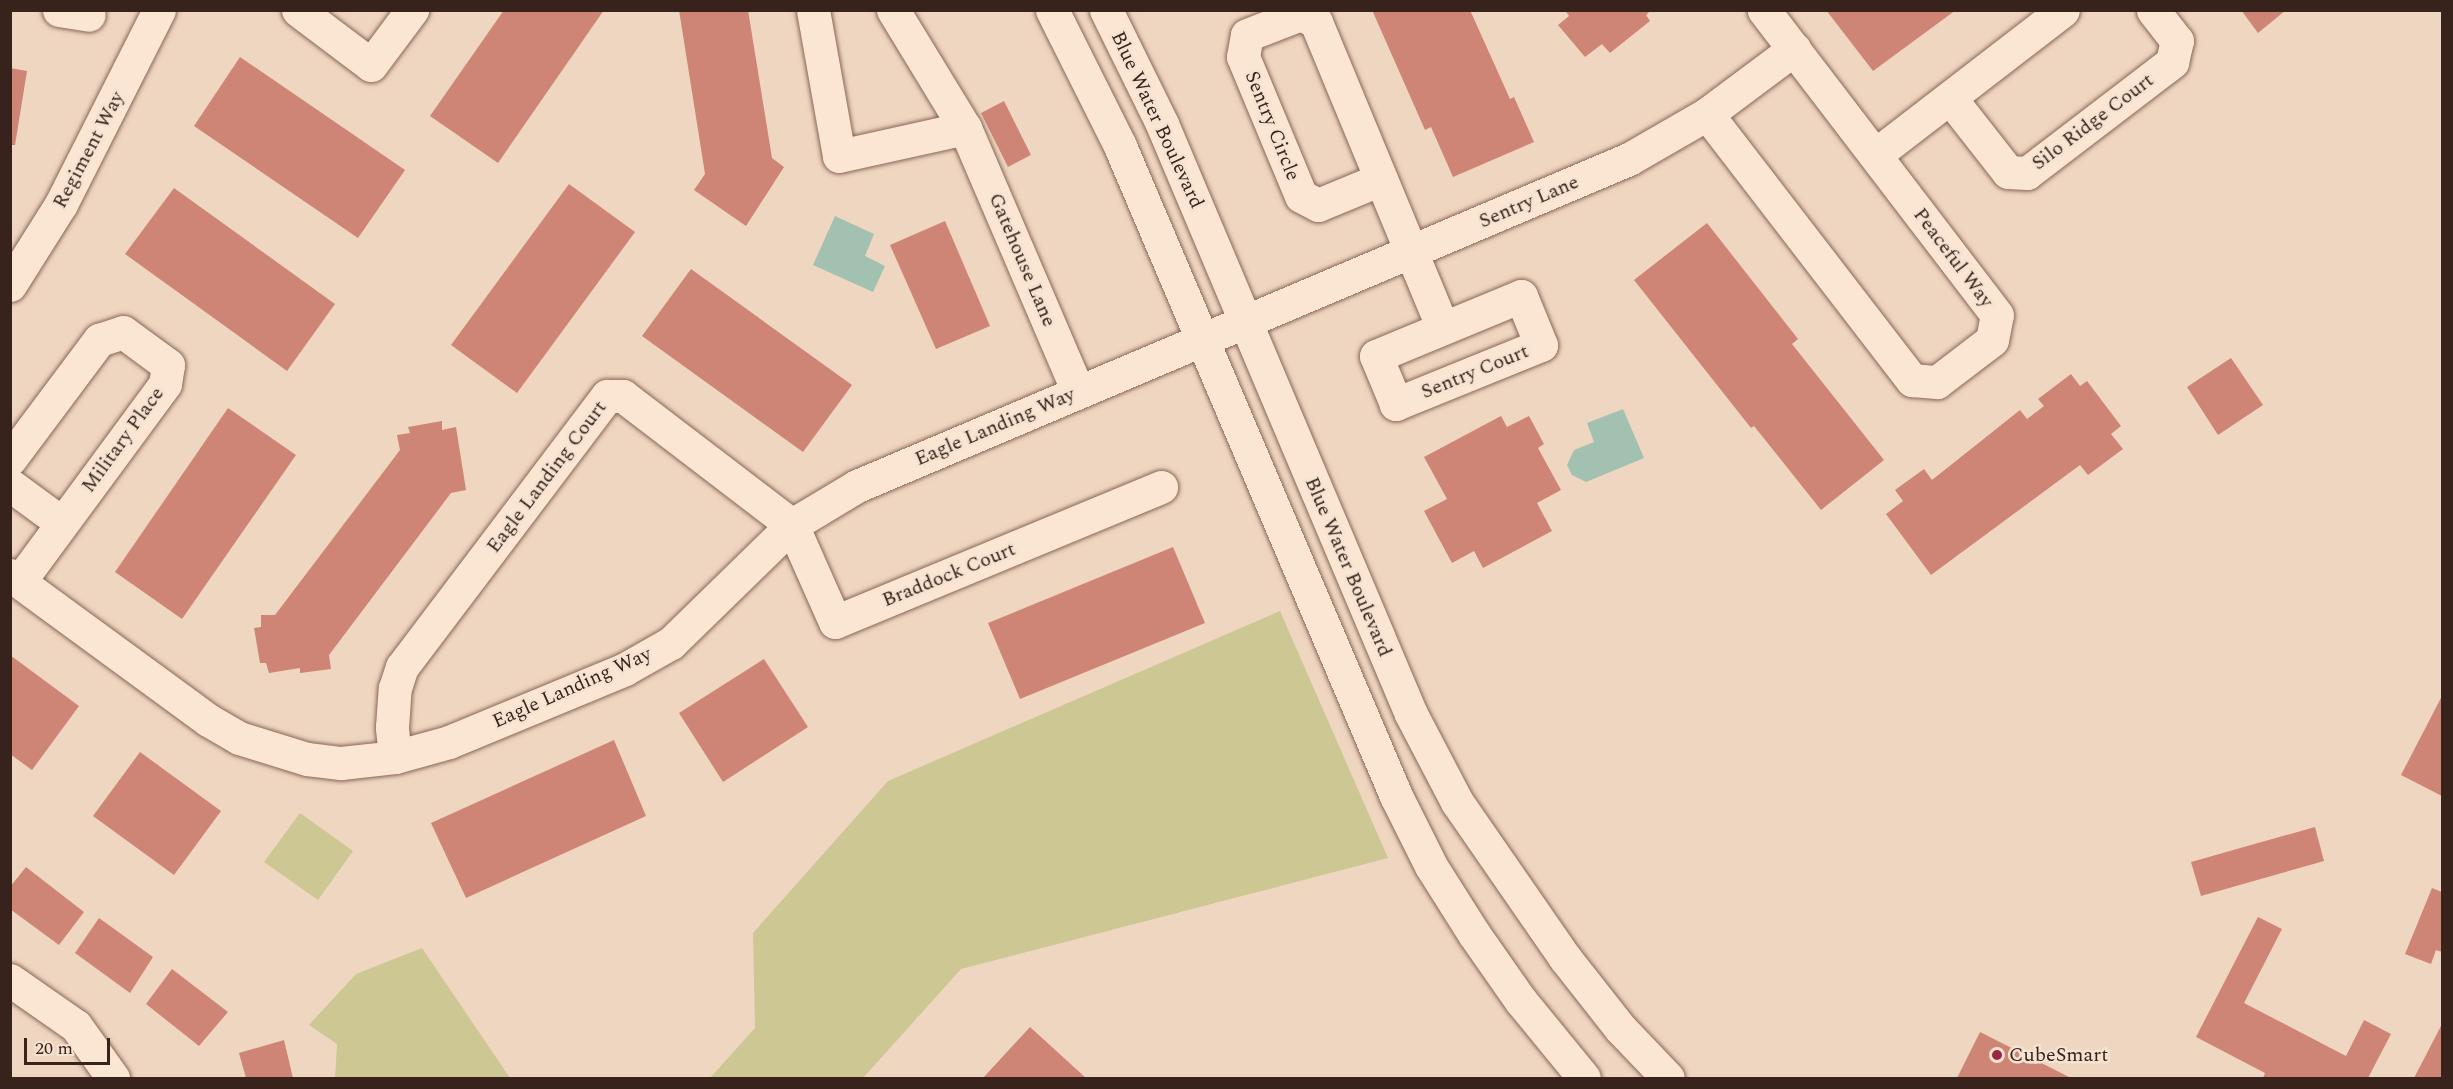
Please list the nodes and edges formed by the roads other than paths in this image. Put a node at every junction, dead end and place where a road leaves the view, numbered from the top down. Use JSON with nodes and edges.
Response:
{"nodes":[{"id":1,"x":159,"y":10,"type":"edge"},
{"id":2,"x":298,"y":10,"type":"edge"},
{"id":3,"x":412,"y":10,"type":"edge"},
{"id":4,"x":813,"y":10,"type":"edge"},
{"id":5,"x":893,"y":10,"type":"edge"},
{"id":6,"x":1052,"y":10,"type":"edge"},
{"id":7,"x":1106,"y":10,"type":"edge"},
{"id":8,"x":1764,"y":10,"type":"edge"},
{"id":9,"x":2063,"y":10,"type":"edge"},
{"id":10,"x":2153,"y":10,"type":"edge"},
{"id":11,"x":1794,"y":49,"type":"junction"},
{"id":12,"x":1950,"y":98,"type":"junction"},
{"id":13,"x":1707,"y":114,"type":"junction"},
{"id":14,"x":965,"y":128,"type":"junction"},
{"id":15,"x":1875,"y":155,"type":"junction"},
{"id":16,"x":1381,"y":180,"type":"junction"},
{"id":17,"x":1412,"y":250,"type":"junction"},
{"id":18,"x":10,"y":285,"type":"edge"},
{"id":19,"x":1245,"y":321,"type":"junction"},
{"id":20,"x":1443,"y":328,"type":"junction"},
{"id":21,"x":1202,"y":339,"type":"junction"},
{"id":22,"x":1078,"y":392,"type":"junction"},
{"id":23,"x":10,"y":459,"type":"edge"},
{"id":24,"x":10,"y":485,"type":"edge"},
{"id":25,"x":1161,"y":487,"type":"dead end"},
{"id":26,"x":62,"y":523,"type":"junction"},
{"id":27,"x":792,"y":525,"type":"junction"},
{"id":28,"x":15,"y":578,"type":"edge"},
{"id":29,"x":395,"y":757,"type":"junction"},
{"id":30,"x":10,"y":980,"type":"edge"},
{"id":31,"x":114,"y":1078,"type":"edge"},
{"id":32,"x":1584,"y":1078,"type":"edge"},
{"id":33,"x":1668,"y":1078,"type":"edge"}],
"edges":[{"from":1,"to":18,"type":"street","name":"Regiment Way"},
{"from":2,"to":3,"type":"street"},
{"from":4,"to":14,"type":"street"},
{"from":5,"to":14,"type":"street","name":"Gatehouse Lane"},
{"from":6,"to":21,"type":"street"},
{"from":7,"to":19,"type":"street","name":"Blue Water Boulevard"},
{"from":8,"to":11,"type":"street","name":"Peaceful Way"},
{"from":9,"to":12,"type":"street"},
{"from":10,"to":12,"type":"street","name":"Silo Ridge Court"},
{"from":11,"to":13,"type":"street","name":"Sentry Lane"},
{"from":11,"to":15,"type":"street","name":"Peaceful Way"},
{"from":12,"to":15,"type":"street"},
{"from":13,"to":15,"type":"street","name":"Peaceful Way"},
{"from":13,"to":17,"type":"street","name":"Sentry Lane"},
{"from":14,"to":22,"type":"street","name":"Gatehouse Lane"},
{"from":16,"to":16,"type":"street","name":"Sentry Circle"},
{"from":16,"to":17,"type":"street","name":"Sentry Circle"},
{"from":17,"to":19,"type":"street","name":"Sentry Lane"},
{"from":17,"to":20,"type":"street"},
{"from":19,"to":21,"type":"street","name":"Eagle Landing Way"},
{"from":19,"to":33,"type":"street","name":"Blue Water Boulevard"},
{"from":20,"to":20,"type":"street","name":"Sentry Court"},
{"from":21,"to":22,"type":"street","name":"Eagle Landing Way"},
{"from":21,"to":32,"type":"street"},
{"from":22,"to":27,"type":"street","name":"Eagle Landing Way"},
{"from":23,"to":26,"type":"street","name":"Military Place"},
{"from":24,"to":26,"type":"street"},
{"from":25,"to":27,"type":"street","name":"Braddock Court"},
{"from":26,"to":28,"type":"street","name":"Military Place"},
{"from":27,"to":29,"type":"street","name":"Eagle Landing Way"},
{"from":27,"to":29,"type":"street","name":"Eagle Landing Court"},
{"from":28,"to":29,"type":"street","name":"Eagle Landing Way"},
{"from":30,"to":31,"type":"street"}]}
